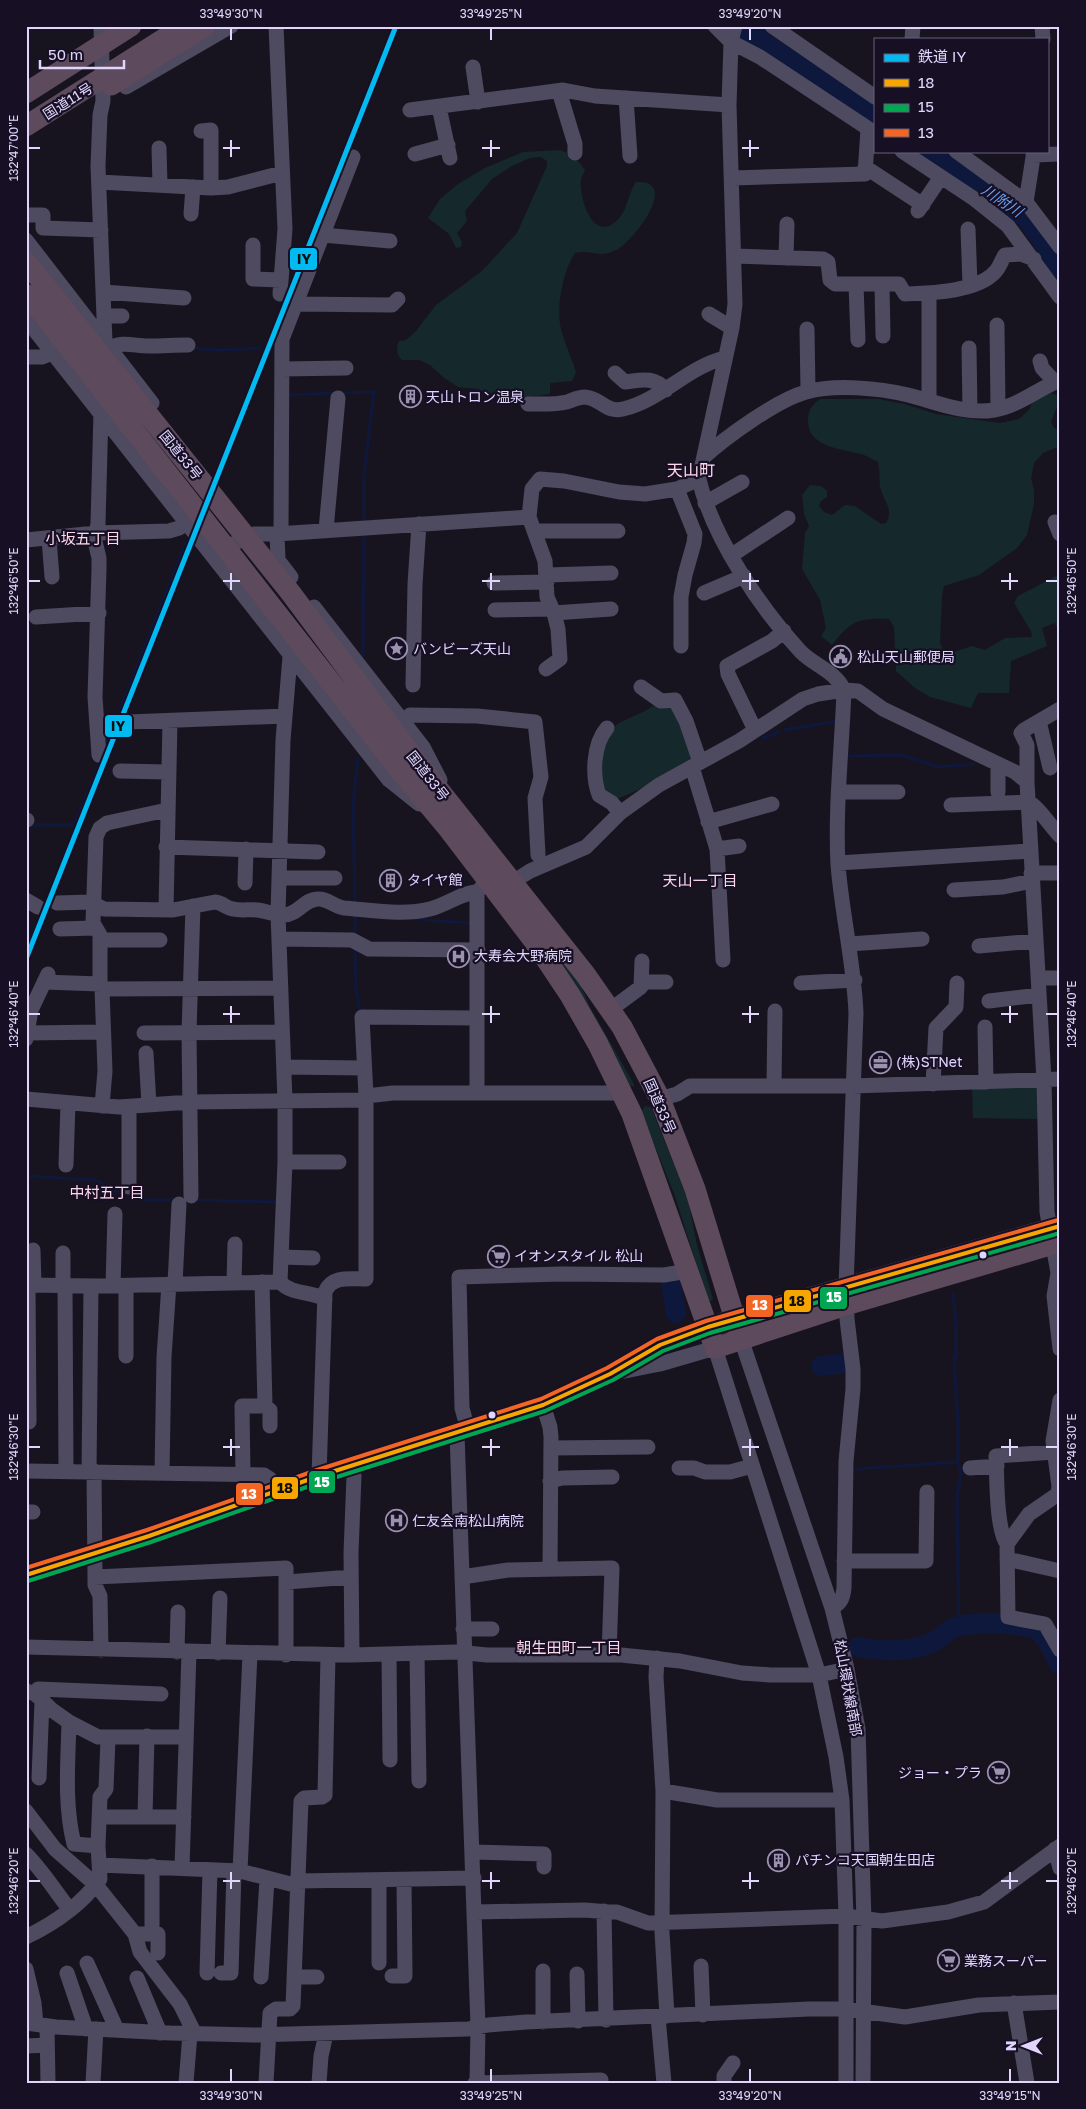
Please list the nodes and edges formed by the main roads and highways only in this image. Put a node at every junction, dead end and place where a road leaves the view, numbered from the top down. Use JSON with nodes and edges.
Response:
{"nodes":[{"id":1,"x":130,"y":26,"type":"edge"},
{"id":2,"x":159,"y":26,"type":"edge"},
{"id":3,"x":184,"y":26,"type":"edge"},
{"id":4,"x":205,"y":26,"type":"edge"},
{"id":5,"x":105,"y":37,"type":"edge"},
{"id":6,"x":26,"y":93,"type":"edge"},
{"id":7,"x":26,"y":111,"type":"edge"},
{"id":8,"x":26,"y":126,"type":"edge"},
{"id":9,"x":26,"y":134,"type":"edge"},
{"id":10,"x":26,"y":262,"type":"edge"},
{"id":11,"x":32,"y":290,"type":"edge"},
{"id":12,"x":494,"y":887,"type":"junction"},
{"id":13,"x":1056,"y":1235,"type":"edge"},
{"id":14,"x":846,"y":1296,"type":"junction"},
{"id":15,"x":735,"y":1319,"type":"junction"},
{"id":16,"x":708,"y":1327,"type":"junction"},
{"id":17,"x":741,"y":1339,"type":"junction"}],
"edges":[{"from":1,"to":5,"type":"highway"},
{"from":2,"to":7,"type":"highway","name":"国道11号"},
{"from":3,"to":8,"type":"highway","name":"国道11号","bridge":true},
{"from":4,"to":9,"type":"highway"},
{"from":5,"to":6,"type":"highway"},
{"from":10,"to":11,"type":"highway","name":"国道33号"},
{"from":11,"to":12,"type":"highway","name":"国道33号","bridge":true},
{"from":12,"to":15,"type":"highway","name":"国道33号"},
{"from":12,"to":16,"type":"highway","name":"国道33号"},
{"from":13,"to":14,"type":"highway"},
{"from":14,"to":15,"type":"highway"},
{"from":14,"to":17,"type":"highway"},
{"from":15,"to":16,"type":"highway"},
{"from":15,"to":17,"type":"highway","name":"国道33号"},
{"from":16,"to":17,"type":"highway","name":"国道33号"}]}
